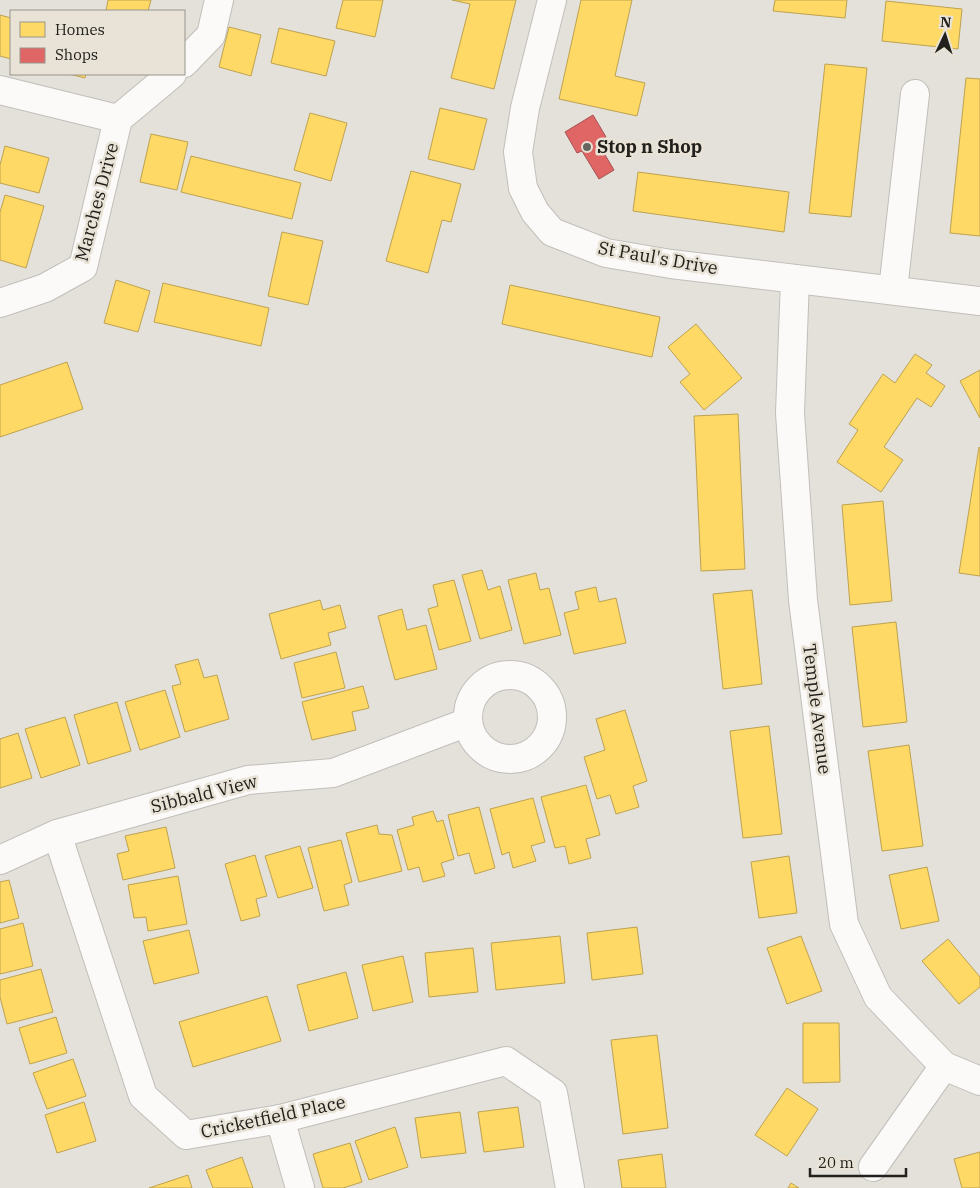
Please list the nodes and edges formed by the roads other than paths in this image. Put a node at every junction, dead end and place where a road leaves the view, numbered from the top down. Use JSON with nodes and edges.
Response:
{"nodes":[{"id":1,"x":219,"y":0,"type":"edge"},
{"id":2,"x":552,"y":0,"type":"edge"},
{"id":3,"x":185,"y":62,"type":"edge"},
{"id":4,"x":171,"y":75,"type":"edge"},
{"id":5,"x":0,"y":90,"type":"edge"},
{"id":6,"x":915,"y":94,"type":"dead end"},
{"id":7,"x":118,"y":119,"type":"junction"},
{"id":8,"x":795,"y":279,"type":"junction"},
{"id":9,"x":893,"y":290,"type":"junction"},
{"id":10,"x":980,"y":301,"type":"edge"},
{"id":11,"x":0,"y":302,"type":"edge"},
{"id":12,"x":468,"y":722,"type":"dead end"},
{"id":13,"x":57,"y":834,"type":"junction"},
{"id":14,"x":0,"y":860,"type":"edge"},
{"id":15,"x":944,"y":1066,"type":"junction"},
{"id":16,"x":980,"y":1081,"type":"edge"},
{"id":17,"x":280,"y":1119,"type":"junction"},
{"id":18,"x":872,"y":1167,"type":"dead end"},
{"id":19,"x":300,"y":1188,"type":"edge"},
{"id":20,"x":570,"y":1188,"type":"edge"}],
"edges":[{"from":1,"to":3,"type":"street"},
{"from":2,"to":8,"type":"street","name":"St Paul's Drive"},
{"from":4,"to":7,"type":"street","name":"Marches Drive"},
{"from":5,"to":7,"type":"street"},
{"from":6,"to":9,"type":"street"},
{"from":7,"to":11,"type":"street","name":"Marches Drive"},
{"from":8,"to":9,"type":"street","name":"St Paul's Drive"},
{"from":8,"to":15,"type":"street","name":"Temple Avenue"},
{"from":9,"to":10,"type":"street","name":"St Paul's Drive"},
{"from":12,"to":13,"type":"street","name":"Sibbald View"},
{"from":13,"to":14,"type":"street","name":"Sibbald View"},
{"from":13,"to":17,"type":"street","name":"Cricketfield Place"},
{"from":15,"to":16,"type":"street","name":"Temple Avenue"},
{"from":15,"to":18,"type":"street"},
{"from":17,"to":19,"type":"street"},
{"from":17,"to":20,"type":"street","name":"Cricketfield Place"}]}
